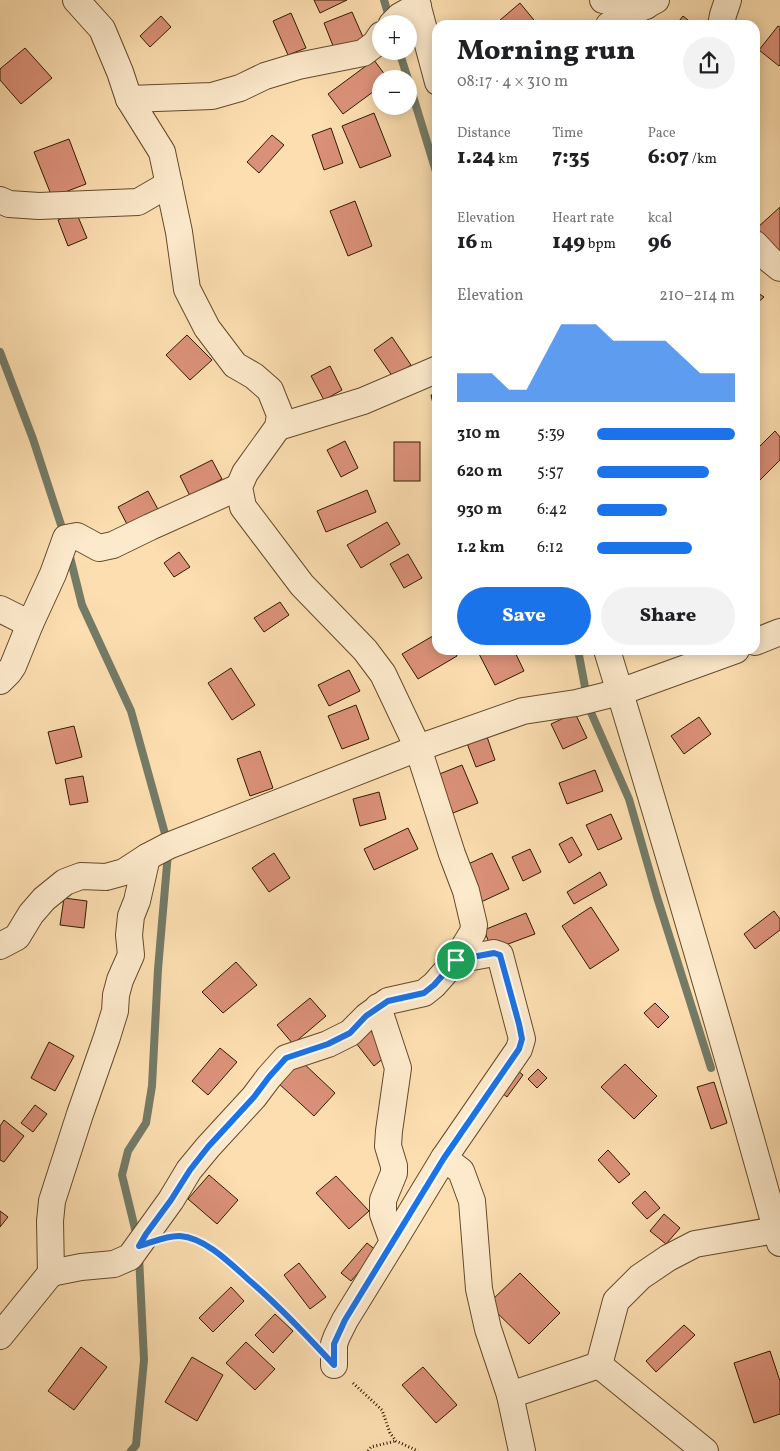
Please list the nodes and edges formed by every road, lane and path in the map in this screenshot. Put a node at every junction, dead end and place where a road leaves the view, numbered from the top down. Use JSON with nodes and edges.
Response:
{"nodes":[{"id":1,"x":76,"y":0,"type":"edge"},
{"id":2,"x":603,"y":0,"type":"edge"},
{"id":3,"x":728,"y":0,"type":"edge"},
{"id":4,"x":417,"y":3,"type":"edge"},
{"id":5,"x":651,"y":3,"type":"edge"},
{"id":6,"x":401,"y":15,"type":"edge"},
{"id":7,"x":619,"y":20,"type":"edge"},
{"id":8,"x":722,"y":20,"type":"edge"},
{"id":9,"x":372,"y":46,"type":"edge"},
{"id":10,"x":432,"y":59,"type":"edge"},
{"id":11,"x":129,"y":99,"type":"junction"},
{"id":12,"x":168,"y":184,"type":"junction"},
{"id":13,"x":0,"y":200,"type":"edge"},
{"id":14,"x":760,"y":249,"type":"edge"},
{"id":15,"x":780,"y":268,"type":"edge"},
{"id":16,"x":432,"y":372,"type":"edge"},
{"id":17,"x":278,"y":427,"type":"junction"},
{"id":18,"x":239,"y":487,"type":"junction"},
{"id":19,"x":0,"y":609,"type":"edge"},
{"id":20,"x":30,"y":624,"type":"junction"},
{"id":21,"x":780,"y":632,"type":"edge"},
{"id":22,"x":760,"y":640,"type":"edge"},
{"id":23,"x":609,"y":655,"type":"edge"},
{"id":24,"x":722,"y":655,"type":"edge"},
{"id":25,"x":0,"y":681,"type":"edge"},
{"id":26,"x":620,"y":692,"type":"junction"},
{"id":27,"x":418,"y":748,"type":"junction"},
{"id":28,"x":147,"y":857,"type":"junction"},
{"id":29,"x":0,"y":946,"type":"edge"},
{"id":30,"x":456,"y":960,"type":"junction"},
{"id":31,"x":378,"y":1006,"type":"junction"},
{"id":32,"x":444,"y":1158,"type":"junction"},
{"id":33,"x":778,"y":1236,"type":"edge"},
{"id":34,"x":393,"y":1242,"type":"junction"},
{"id":35,"x":139,"y":1246,"type":"junction"},
{"id":36,"x":51,"y":1273,"type":"junction"},
{"id":37,"x":0,"y":1336,"type":"edge"},
{"id":38,"x":334,"y":1365,"type":"junction"},
{"id":39,"x":599,"y":1365,"type":"junction"},
{"id":40,"x":510,"y":1395,"type":"junction"},
{"id":41,"x":396,"y":1442,"type":"junction"},
{"id":42,"x":368,"y":1451,"type":"edge"},
{"id":43,"x":418,"y":1451,"type":"edge"},
{"id":44,"x":522,"y":1451,"type":"edge"},
{"id":45,"x":705,"y":1451,"type":"edge"}],
"edges":[{"from":1,"to":11,"type":"street"},
{"from":2,"to":5,"type":"street"},
{"from":3,"to":8,"type":"street"},
{"from":4,"to":6,"type":"street"},
{"from":4,"to":10,"type":"street"},
{"from":5,"to":7,"type":"street"},
{"from":9,"to":11,"type":"street"},
{"from":11,"to":12,"type":"street"},
{"from":12,"to":13,"type":"street"},
{"from":12,"to":17,"type":"street"},
{"from":14,"to":15,"type":"street"},
{"from":16,"to":17,"type":"street"},
{"from":17,"to":18,"type":"street"},
{"from":18,"to":20,"type":"street"},
{"from":18,"to":27,"type":"street"},
{"from":19,"to":20,"type":"street"},
{"from":20,"to":25,"type":"street"},
{"from":21,"to":22,"type":"street"},
{"from":23,"to":26,"type":"street"},
{"from":24,"to":26,"type":"street"},
{"from":26,"to":27,"type":"street"},
{"from":26,"to":33,"type":"street"},
{"from":27,"to":28,"type":"street"},
{"from":27,"to":30,"type":"street"},
{"from":28,"to":29,"type":"street"},
{"from":28,"to":36,"type":"street"},
{"from":30,"to":31,"type":"street"},
{"from":30,"to":32,"type":"street"},
{"from":31,"to":34,"type":"street"},
{"from":31,"to":35,"type":"street"},
{"from":32,"to":34,"type":"street"},
{"from":32,"to":40,"type":"street"},
{"from":33,"to":39,"type":"street"},
{"from":34,"to":38,"type":"street"},
{"from":35,"to":36,"type":"street"},
{"from":35,"to":38,"type":"path"},
{"from":36,"to":37,"type":"street"},
{"from":38,"to":41,"type":"path"},
{"from":39,"to":40,"type":"street"},
{"from":39,"to":45,"type":"street"},
{"from":40,"to":44,"type":"street"},
{"from":41,"to":42,"type":"path"},
{"from":41,"to":43,"type":"path"}]}
